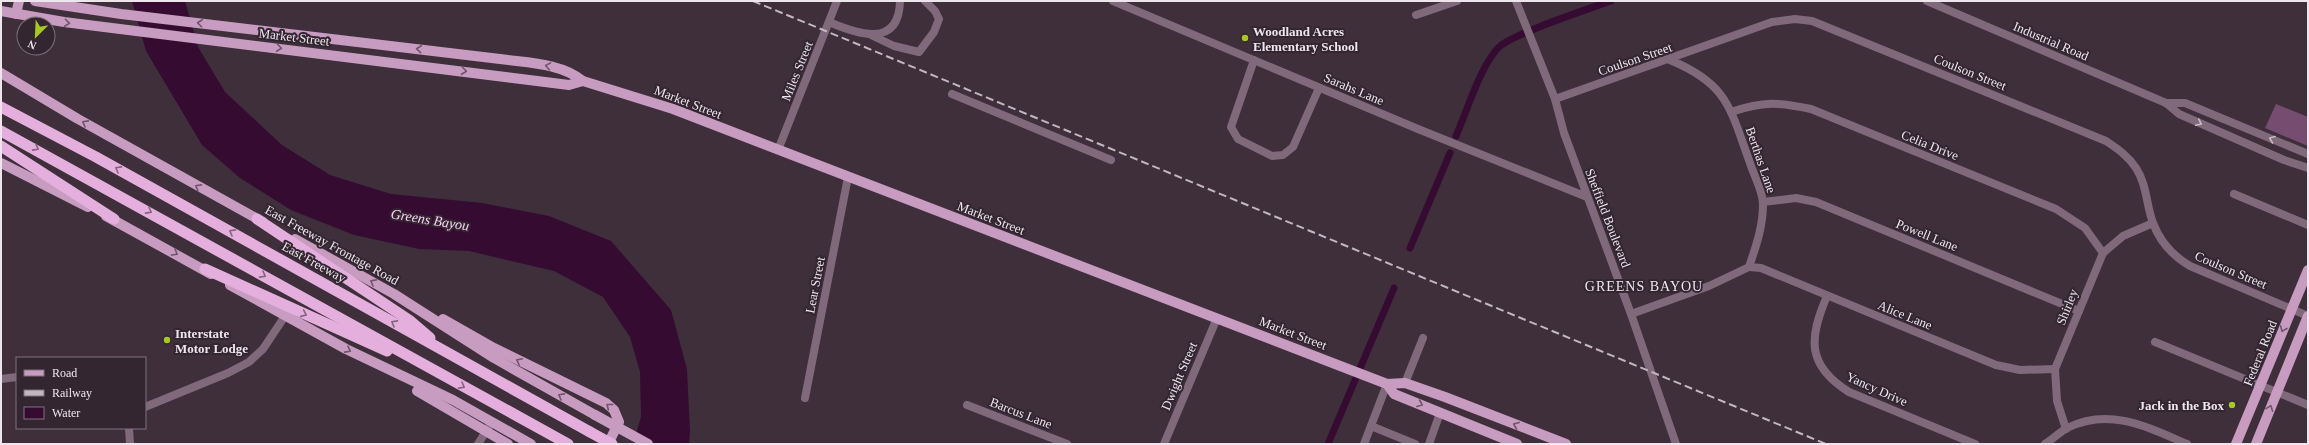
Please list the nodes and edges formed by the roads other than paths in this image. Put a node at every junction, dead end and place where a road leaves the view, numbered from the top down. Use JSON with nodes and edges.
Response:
{"nodes":[{"id":1,"x":19,"y":1,"type":"edge"},
{"id":2,"x":35,"y":1,"type":"edge"},
{"id":3,"x":837,"y":1,"type":"edge"},
{"id":4,"x":900,"y":1,"type":"edge"},
{"id":5,"x":925,"y":1,"type":"edge"},
{"id":6,"x":1113,"y":1,"type":"edge"},
{"id":7,"x":1457,"y":1,"type":"edge"},
{"id":8,"x":1516,"y":1,"type":"edge"},
{"id":9,"x":1927,"y":1,"type":"edge"},
{"id":10,"x":1,"y":11,"type":"edge"},
{"id":11,"x":16,"y":14,"type":"junction"},
{"id":12,"x":1416,"y":15,"type":"dead end"},
{"id":13,"x":829,"y":22,"type":"junction"},
{"id":14,"x":870,"y":35,"type":"junction"},
{"id":15,"x":346,"y":42,"type":"junction"},
{"id":16,"x":344,"y":56,"type":"junction"},
{"id":17,"x":1254,"y":60,"type":"junction"},
{"id":18,"x":1670,"y":60,"type":"junction"},
{"id":19,"x":1,"y":73,"type":"edge"},
{"id":20,"x":583,"y":81,"type":"junction"},
{"id":21,"x":1319,"y":88,"type":"junction"},
{"id":22,"x":952,"y":94,"type":"dead end"},
{"id":23,"x":1555,"y":98,"type":"junction"},
{"id":24,"x":2166,"y":103,"type":"junction"},
{"id":25,"x":1,"y":107,"type":"edge"},
{"id":26,"x":1731,"y":112,"type":"junction"},
{"id":27,"x":2244,"y":127,"type":"junction"},
{"id":28,"x":1,"y":131,"type":"edge"},
{"id":29,"x":2238,"y":140,"type":"junction"},
{"id":30,"x":1,"y":146,"type":"edge"},
{"id":31,"x":778,"y":150,"type":"junction"},
{"id":32,"x":2308,"y":154,"type":"edge"},
{"id":33,"x":1111,"y":160,"type":"dead end"},
{"id":34,"x":1,"y":163,"type":"edge"},
{"id":35,"x":2308,"y":168,"type":"edge"},
{"id":36,"x":848,"y":177,"type":"junction"},
{"id":37,"x":2234,"y":194,"type":"dead end"},
{"id":38,"x":1587,"y":197,"type":"junction"},
{"id":39,"x":1763,"y":202,"type":"junction"},
{"id":40,"x":114,"y":219,"type":"junction"},
{"id":41,"x":257,"y":219,"type":"junction"},
{"id":42,"x":2153,"y":223,"type":"junction"},
{"id":43,"x":2308,"y":225,"type":"edge"},
{"id":44,"x":2103,"y":253,"type":"junction"},
{"id":45,"x":1749,"y":267,"type":"junction"},
{"id":46,"x":205,"y":269,"type":"junction"},
{"id":47,"x":2308,"y":270,"type":"edge"},
{"id":48,"x":1827,"y":296,"type":"junction"},
{"id":49,"x":2292,"y":309,"type":"junction"},
{"id":50,"x":418,"y":310,"type":"junction"},
{"id":51,"x":2079,"y":311,"type":"junction"},
{"id":52,"x":1631,"y":314,"type":"junction"},
{"id":53,"x":2308,"y":316,"type":"edge"},
{"id":54,"x":1217,"y":318,"type":"junction"},
{"id":55,"x":283,"y":319,"type":"junction"},
{"id":56,"x":1423,"y":338,"type":"dead end"},
{"id":57,"x":2155,"y":342,"type":"dead end"},
{"id":58,"x":452,"y":356,"type":"junction"},
{"id":59,"x":2055,"y":369,"type":"junction"},
{"id":60,"x":16,"y":377,"type":"edge"},
{"id":61,"x":447,"y":377,"type":"junction"},
{"id":62,"x":1,"y":379,"type":"edge"},
{"id":63,"x":1405,"y":383,"type":"junction"},
{"id":64,"x":1387,"y":384,"type":"junction"},
{"id":65,"x":2261,"y":386,"type":"junction"},
{"id":66,"x":2276,"y":392,"type":"junction"},
{"id":67,"x":805,"y":398,"type":"dead end"},
{"id":68,"x":967,"y":405,"type":"dead end"},
{"id":69,"x":2308,"y":405,"type":"edge"},
{"id":70,"x":146,"y":407,"type":"edge"},
{"id":71,"x":1440,"y":413,"type":"junction"},
{"id":72,"x":489,"y":426,"type":"junction"},
{"id":73,"x":1371,"y":426,"type":"junction"},
{"id":74,"x":2066,"y":428,"type":"junction"},
{"id":75,"x":129,"y":429,"type":"edge"},
{"id":76,"x":1552,"y":442,"type":"edge"},
{"id":77,"x":130,"y":444,"type":"edge"},
{"id":78,"x":478,"y":444,"type":"edge"},
{"id":79,"x":508,"y":444,"type":"edge"},
{"id":80,"x":531,"y":444,"type":"edge"},
{"id":81,"x":568,"y":444,"type":"edge"},
{"id":82,"x":608,"y":444,"type":"edge"},
{"id":83,"x":612,"y":444,"type":"edge"},
{"id":84,"x":648,"y":444,"type":"edge"},
{"id":85,"x":1067,"y":444,"type":"edge"},
{"id":86,"x":1164,"y":444,"type":"edge"},
{"id":87,"x":1364,"y":444,"type":"edge"},
{"id":88,"x":1415,"y":444,"type":"edge"},
{"id":89,"x":1429,"y":444,"type":"edge"},
{"id":90,"x":1517,"y":444,"type":"edge"},
{"id":91,"x":1566,"y":444,"type":"edge"},
{"id":92,"x":1676,"y":444,"type":"edge"},
{"id":93,"x":1975,"y":444,"type":"edge"},
{"id":94,"x":2045,"y":444,"type":"edge"},
{"id":95,"x":2187,"y":444,"type":"edge"},
{"id":96,"x":2236,"y":444,"type":"edge"},
{"id":97,"x":2256,"y":444,"type":"edge"}],
"edges":[{"from":1,"to":11,"type":"main road"},
{"from":15,"to":2,"type":"main road","name":"Market Street","one_way":true},
{"from":3,"to":13,"type":"street","name":"Miles Street"},
{"from":4,"to":14,"type":"street"},
{"from":5,"to":14,"type":"street"},
{"from":6,"to":17,"type":"street","name":"Sarahs Lane"},
{"from":7,"to":12,"type":"street"},
{"from":8,"to":23,"type":"street","name":"Sheffield Boulevard"},
{"from":9,"to":24,"type":"street","name":"Industrial Road"},
{"from":10,"to":11,"type":"main road","name":"Market Street"},
{"from":11,"to":16,"type":"main road","name":"Market Street","one_way":true},
{"from":13,"to":14,"type":"street"},
{"from":13,"to":31,"type":"street","name":"Miles Street"},
{"from":15,"to":16,"type":"main road"},
{"from":20,"to":15,"type":"main road","name":"Market Street","one_way":true},
{"from":16,"to":20,"type":"main road","name":"Market Street","one_way":true},
{"from":17,"to":21,"type":"street","name":"Sarahs Lane"},
{"from":17,"to":21,"type":"street"},
{"from":18,"to":23,"type":"street","name":"Coulson Street"},
{"from":18,"to":26,"type":"street","name":"Berthas Lane"},
{"from":18,"to":42,"type":"street","name":"Coulson Street"},
{"from":41,"to":19,"type":"main road","name":"East Freeway Frontage Road","one_way":true},
{"from":20,"to":31,"type":"main road","name":"Market Street"},
{"from":21,"to":38,"type":"street","name":"Sarahs Lane"},
{"from":22,"to":33,"type":"street"},
{"from":23,"to":38,"type":"street","name":"Sheffield Boulevard"},
{"from":24,"to":27,"type":"street","name":"Industrial Road"},
{"from":24,"to":29,"type":"street","name":"Industrial Road","one_way":true},
{"from":58,"to":25,"type":"highway","name":"East Freeway","one_way":true},
{"from":26,"to":39,"type":"street","name":"Berthas Lane"},
{"from":26,"to":44,"type":"street","name":"Celia Drive"},
{"from":27,"to":29,"type":"street"},
{"from":32,"to":27,"type":"street","name":"Industrial Road","one_way":true},
{"from":28,"to":61,"type":"highway","one_way":true},
{"from":29,"to":35,"type":"street","name":"Industrial Road"},
{"from":30,"to":40,"type":"highway"},
{"from":31,"to":36,"type":"main road","name":"Market Street"},
{"from":34,"to":40,"type":"main road"},
{"from":36,"to":54,"type":"main road","name":"Market Street"},
{"from":36,"to":67,"type":"street","name":"Lear Street"},
{"from":37,"to":43,"type":"street"},
{"from":38,"to":52,"type":"street","name":"Sheffield Boulevard"},
{"from":39,"to":45,"type":"street","name":"Berthas Lane"},
{"from":39,"to":51,"type":"street","name":"Powell Lane"},
{"from":40,"to":46,"type":"main road","one_way":true},
{"from":50,"to":41,"type":"main road","name":"East Freeway Frontage Road","one_way":true},
{"from":41,"to":58,"type":"highway"},
{"from":42,"to":44,"type":"street","name":"Shirley"},
{"from":42,"to":49,"type":"street","name":"Coulson Street"},
{"from":44,"to":51,"type":"street","name":"Shirley"},
{"from":45,"to":48,"type":"street","name":"Alice Lane"},
{"from":45,"to":52,"type":"street"},
{"from":46,"to":55,"type":"main road"},
{"from":46,"to":61,"type":"highway","one_way":true},
{"from":47,"to":49,"type":"main road","name":"Federal Road"},
{"from":48,"to":59,"type":"street","name":"Alice Lane"},
{"from":48,"to":93,"type":"street","name":"Yancy Drive"},
{"from":49,"to":53,"type":"street","name":"Coulson Street"},
{"from":49,"to":65,"type":"main road","name":"Federal Road","one_way":true},
{"from":82,"to":50,"type":"main road","one_way":true},
{"from":84,"to":50,"type":"main road","name":"East Freeway Frontage Road","one_way":true,"bridge":true},
{"from":51,"to":59,"type":"street","name":"Shirley"},
{"from":52,"to":92,"type":"street","name":"Sheffield Boulevard"},
{"from":53,"to":66,"type":"main road"},
{"from":54,"to":64,"type":"main road","name":"Market Street"},
{"from":54,"to":86,"type":"street","name":"Dwight Street"},
{"from":55,"to":70,"type":"street"},
{"from":55,"to":72,"type":"main road","one_way":true},
{"from":56,"to":63,"type":"street"},
{"from":57,"to":65,"type":"street"},
{"from":58,"to":83,"type":"highway","name":"East Freeway","bridge":true},
{"from":59,"to":74,"type":"street","name":"Shirley"},
{"from":60,"to":62,"type":"street"},
{"from":61,"to":81,"type":"highway","one_way":true},
{"from":63,"to":64,"type":"main road","name":"Market Street"},
{"from":76,"to":63,"type":"main road","name":"Market Street","one_way":true},
{"from":64,"to":71,"type":"main road","name":"Market Street","one_way":true},
{"from":64,"to":73,"type":"street"},
{"from":65,"to":66,"type":"street"},
{"from":65,"to":96,"type":"main road","name":"Federal Road"},
{"from":66,"to":69,"type":"street"},
{"from":97,"to":66,"type":"main road","one_way":true},
{"from":68,"to":85,"type":"street","name":"Barcus Lane"},
{"from":71,"to":89,"type":"street"},
{"from":71,"to":90,"type":"main road","name":"Market Street"},
{"from":72,"to":78,"type":"street"},
{"from":72,"to":79,"type":"main road"},
{"from":72,"to":80,"type":"main road"},
{"from":73,"to":87,"type":"street"},
{"from":73,"to":88,"type":"street"},
{"from":74,"to":94,"type":"street"},
{"from":74,"to":95,"type":"street"},
{"from":75,"to":77,"type":"street"},
{"from":76,"to":91,"type":"main road","name":"Market Street"}]}
